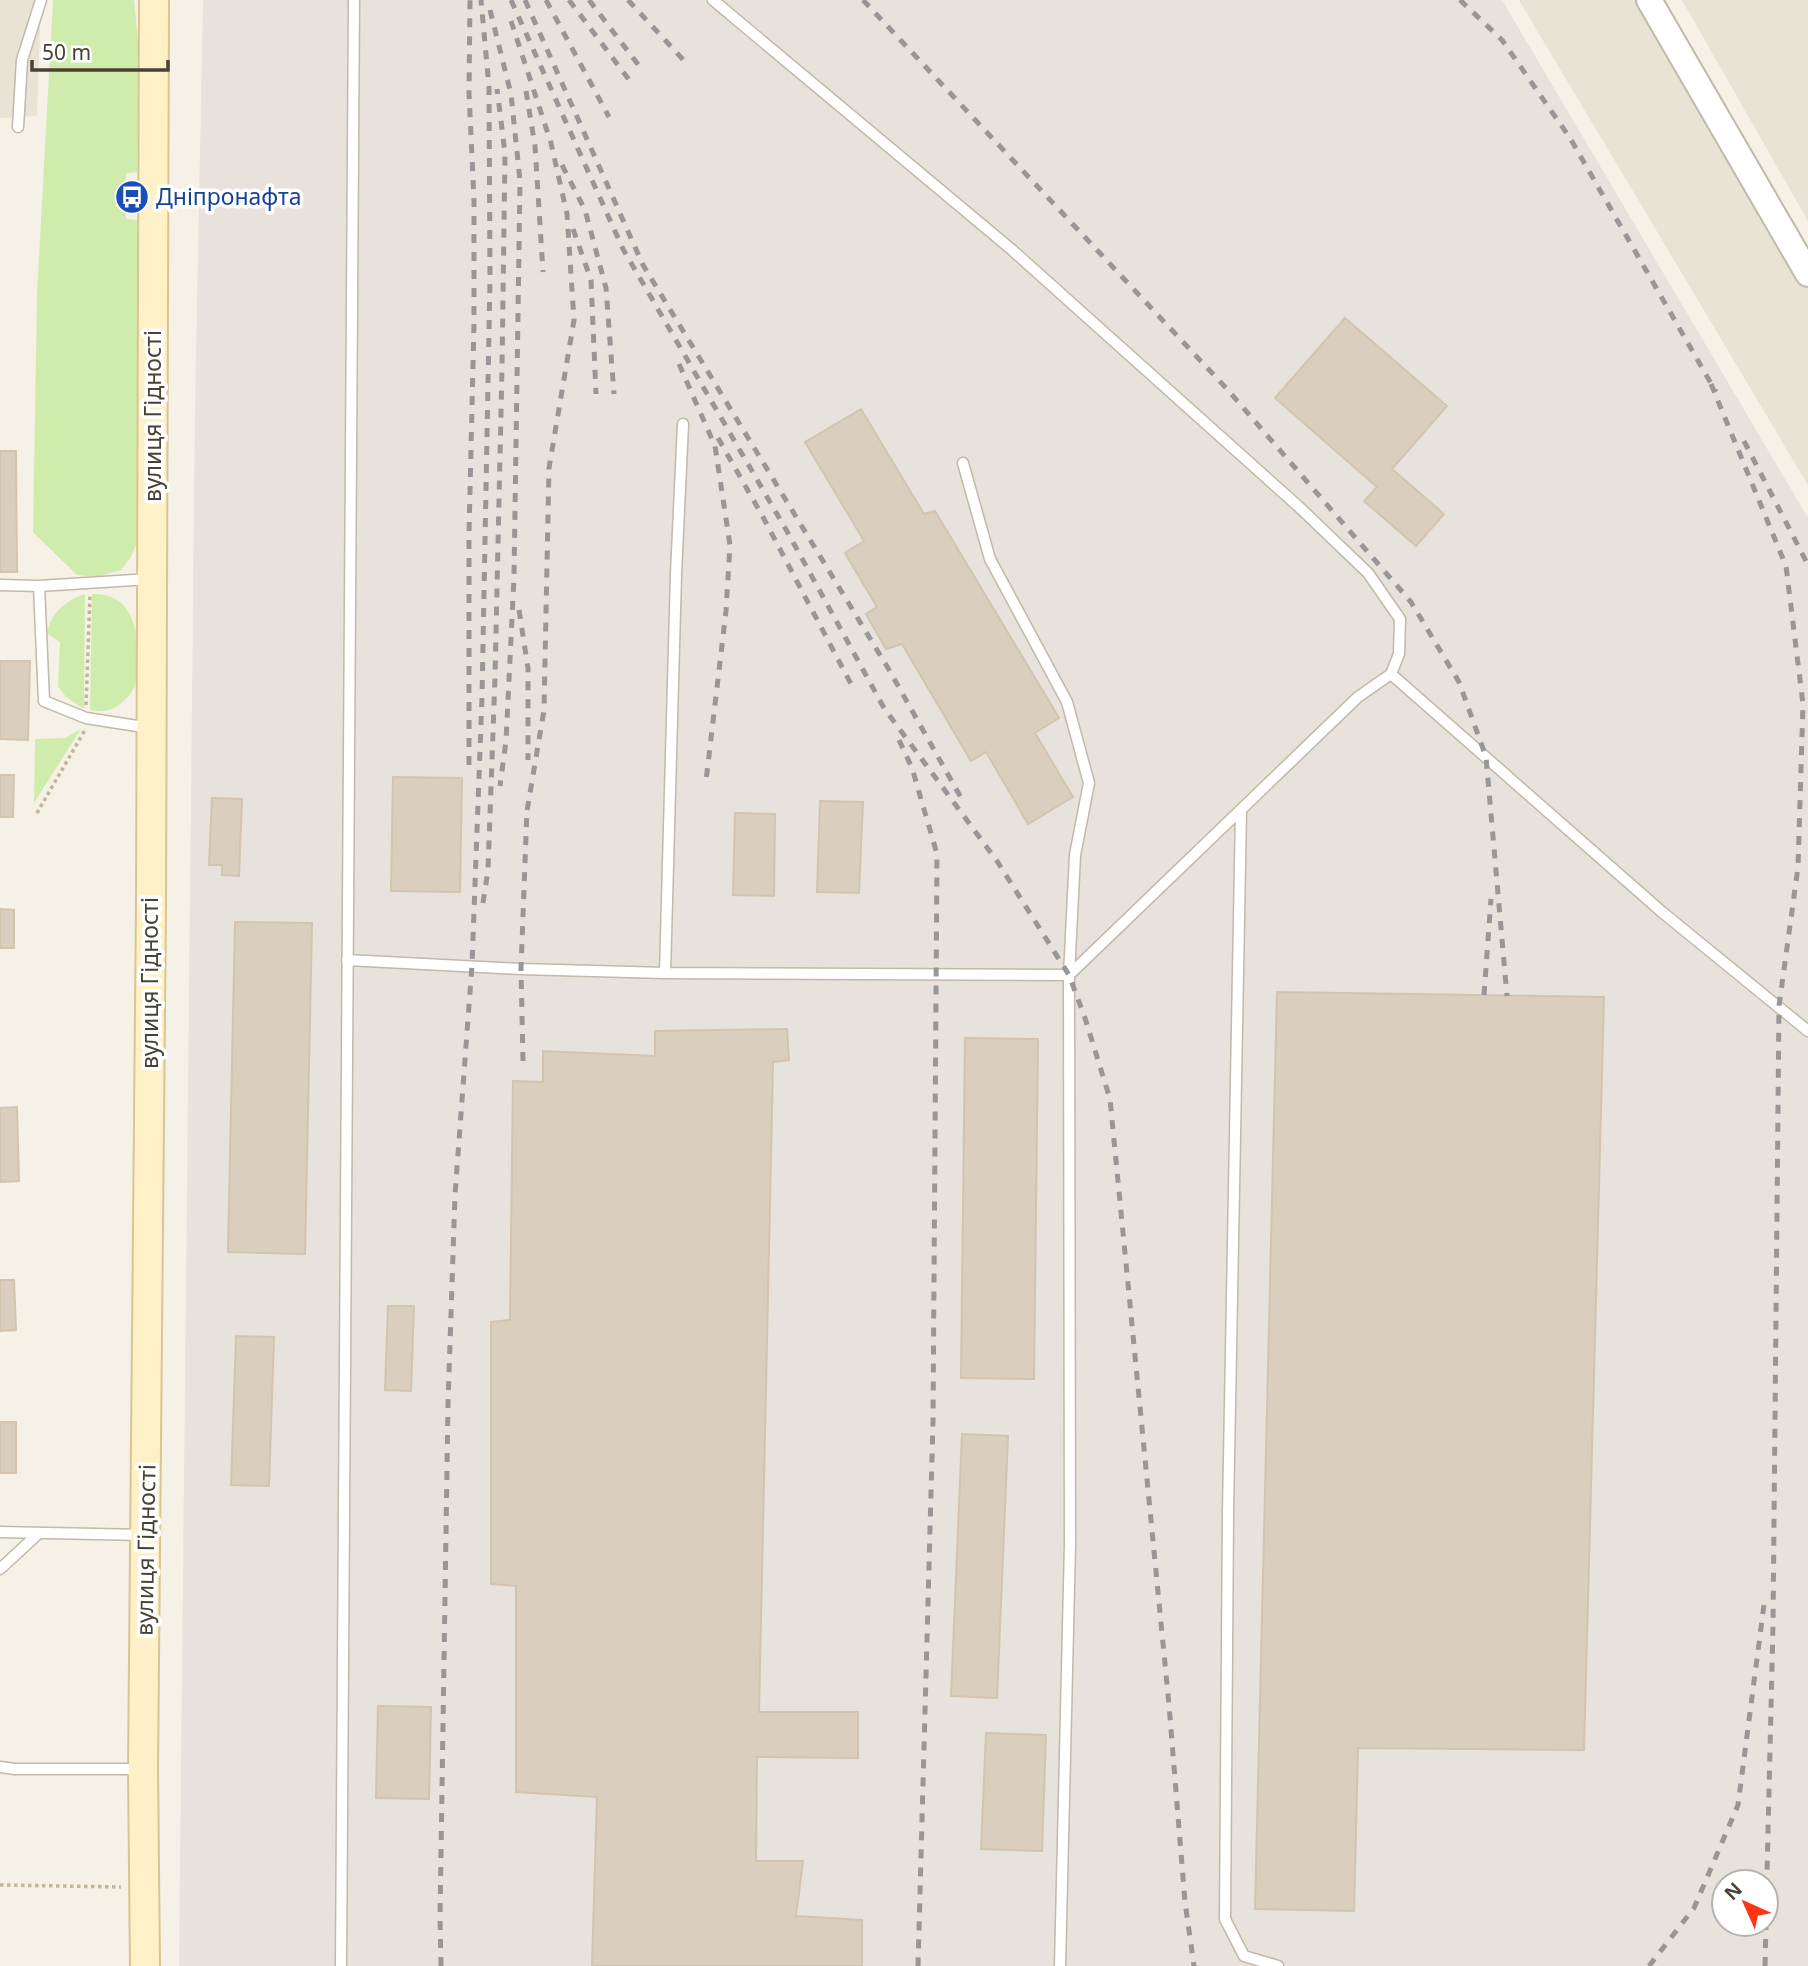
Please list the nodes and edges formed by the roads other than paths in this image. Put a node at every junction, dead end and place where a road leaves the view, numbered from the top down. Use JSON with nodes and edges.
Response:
{"nodes":[{"id":1,"x":41,"y":0,"type":"edge"},
{"id":2,"x":154,"y":0,"type":"edge"},
{"id":3,"x":354,"y":0,"type":"edge"},
{"id":4,"x":713,"y":0,"type":"edge"},
{"id":5,"x":1649,"y":0,"type":"edge"},
{"id":6,"x":18,"y":127,"type":"dead end"},
{"id":7,"x":1808,"y":274,"type":"edge"},
{"id":8,"x":683,"y":424,"type":"dead end"},
{"id":9,"x":962,"y":463,"type":"dead end"},
{"id":10,"x":152,"y":579,"type":"junction"},
{"id":11,"x":0,"y":585,"type":"edge"},
{"id":12,"x":39,"y":586,"type":"junction"},
{"id":13,"x":1391,"y":674,"type":"junction"},
{"id":14,"x":151,"y":728,"type":"junction"},
{"id":15,"x":1241,"y":811,"type":"junction"},
{"id":16,"x":347,"y":960,"type":"junction"},
{"id":17,"x":665,"y":974,"type":"junction"},
{"id":18,"x":1069,"y":975,"type":"junction"},
{"id":19,"x":1808,"y":1031,"type":"edge"},
{"id":20,"x":0,"y":1532,"type":"edge"},
{"id":21,"x":39,"y":1533,"type":"junction"},
{"id":22,"x":146,"y":1535,"type":"junction"},
{"id":23,"x":0,"y":1569,"type":"edge"},
{"id":24,"x":0,"y":1767,"type":"edge"},
{"id":25,"x":143,"y":1769,"type":"junction"},
{"id":26,"x":145,"y":1966,"type":"edge"},
{"id":27,"x":341,"y":1966,"type":"edge"},
{"id":28,"x":1060,"y":1966,"type":"edge"},
{"id":29,"x":1278,"y":1966,"type":"edge"}],
"edges":[{"from":1,"to":6,"type":"lane"},
{"from":2,"to":10,"type":"main road","name":"вулиця Гідності"},
{"from":3,"to":16,"type":"lane"},
{"from":4,"to":13,"type":"lane"},
{"from":5,"to":7,"type":"street"},
{"from":8,"to":17,"type":"lane"},
{"from":9,"to":18,"type":"lane"},
{"from":10,"to":12,"type":"lane"},
{"from":10,"to":14,"type":"main road","name":"вулиця Гідності"},
{"from":11,"to":12,"type":"lane"},
{"from":12,"to":14,"type":"lane"},
{"from":13,"to":15,"type":"lane"},
{"from":13,"to":19,"type":"lane"},
{"from":14,"to":22,"type":"main road","name":"вулиця Гідності"},
{"from":15,"to":18,"type":"lane"},
{"from":15,"to":29,"type":"lane"},
{"from":16,"to":17,"type":"lane"},
{"from":16,"to":27,"type":"lane"},
{"from":17,"to":18,"type":"lane"},
{"from":18,"to":28,"type":"lane"},
{"from":20,"to":21,"type":"lane"},
{"from":21,"to":22,"type":"lane"},
{"from":21,"to":23,"type":"lane"},
{"from":22,"to":25,"type":"main road","name":"вулиця Гідності"},
{"from":24,"to":25,"type":"lane"},
{"from":25,"to":26,"type":"main road","name":"вулиця Гідності"}]}
